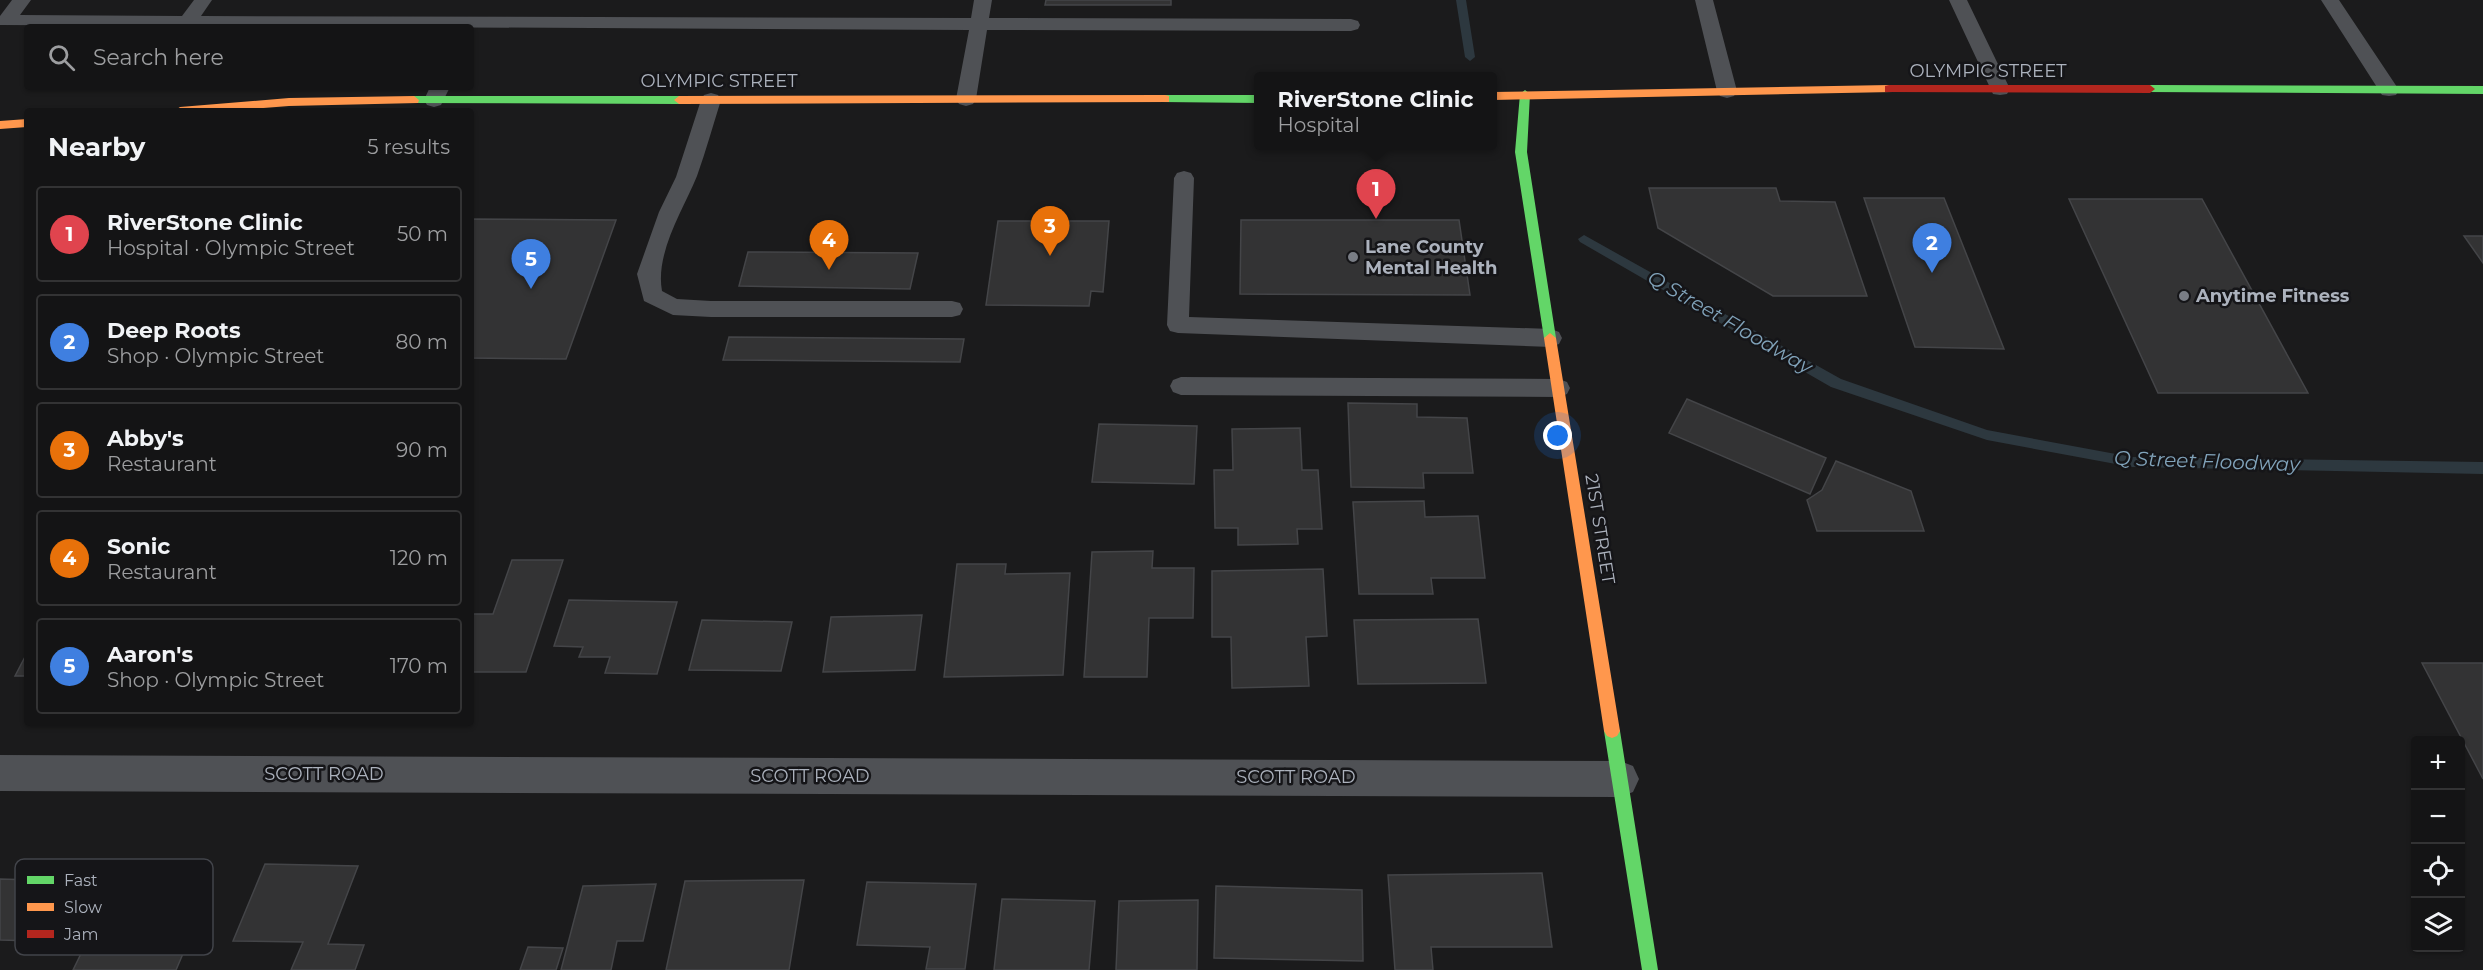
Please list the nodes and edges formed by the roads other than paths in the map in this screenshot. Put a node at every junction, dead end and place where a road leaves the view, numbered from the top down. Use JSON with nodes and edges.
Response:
{"nodes":[{"id":1,"x":22,"y":0,"type":"edge"},
{"id":2,"x":203,"y":0,"type":"edge"},
{"id":3,"x":983,"y":0,"type":"edge"},
{"id":4,"x":1704,"y":0,"type":"edge"},
{"id":5,"x":1958,"y":0,"type":"edge"},
{"id":6,"x":2330,"y":0,"type":"edge"},
{"id":7,"x":474,"y":19,"type":"edge"},
{"id":8,"x":188,"y":21,"type":"junction"},
{"id":9,"x":979,"y":24,"type":"junction"},
{"id":10,"x":1351,"y":25,"type":"dead end"},
{"id":11,"x":2000,"y":89,"type":"junction"},
{"id":12,"x":2389,"y":90,"type":"junction"},
{"id":13,"x":2483,"y":90,"type":"edge"},
{"id":14,"x":1727,"y":91,"type":"junction"},
{"id":15,"x":437,"y":94,"type":"edge"},
{"id":16,"x":1525,"y":94,"type":"junction"},
{"id":17,"x":1497,"y":96,"type":"edge"},
{"id":18,"x":966,"y":99,"type":"junction"},
{"id":19,"x":1254,"y":99,"type":"edge"},
{"id":20,"x":711,"y":100,"type":"junction"},
{"id":21,"x":216,"y":108,"type":"edge"},
{"id":22,"x":24,"y":123,"type":"edge"},
{"id":23,"x":0,"y":125,"type":"edge"},
{"id":24,"x":1184,"y":178,"type":"dead end"},
{"id":25,"x":952,"y":309,"type":"dead end"},
{"id":26,"x":1551,"y":338,"type":"junction"},
{"id":27,"x":1181,"y":386,"type":"dead end"},
{"id":28,"x":1559,"y":388,"type":"junction"},
{"id":29,"x":0,"y":773,"type":"edge"},
{"id":30,"x":1620,"y":779,"type":"junction"},
{"id":31,"x":1650,"y":970,"type":"edge"}],
"edges":[{"from":1,"to":8,"type":"lane"},
{"from":2,"to":8,"type":"lane"},
{"from":3,"to":9,"type":"lane"},
{"from":4,"to":14,"type":"lane"},
{"from":5,"to":11,"type":"lane"},
{"from":6,"to":12,"type":"lane"},
{"from":7,"to":8,"type":"lane"},
{"from":7,"to":9,"type":"lane"},
{"from":9,"to":10,"type":"lane"},
{"from":9,"to":18,"type":"lane"},
{"from":11,"to":12,"type":"main road","name":"OLYMPIC STREET"},
{"from":11,"to":14,"type":"main road","name":"OLYMPIC STREET"},
{"from":12,"to":13,"type":"main road","name":"OLYMPIC STREET"},
{"from":14,"to":16,"type":"main road","name":"OLYMPIC STREET"},
{"from":15,"to":20,"type":"main road","name":"OLYMPIC STREET"},
{"from":15,"to":21,"type":"main road","name":"OLYMPIC STREET"},
{"from":16,"to":17,"type":"main road","name":"OLYMPIC STREET"},
{"from":16,"to":26,"type":"main road","name":"21ST STREET"},
{"from":18,"to":19,"type":"main road","name":"OLYMPIC STREET"},
{"from":18,"to":20,"type":"main road","name":"OLYMPIC STREET"},
{"from":20,"to":25,"type":"lane"},
{"from":22,"to":23,"type":"main road"},
{"from":24,"to":26,"type":"lane"},
{"from":26,"to":28,"type":"main road","name":"21ST STREET"},
{"from":27,"to":28,"type":"lane"},
{"from":28,"to":30,"type":"main road","name":"21ST STREET"},
{"from":29,"to":30,"type":"street","name":"SCOTT ROAD"},
{"from":30,"to":31,"type":"main road","name":"21ST STREET"}]}
